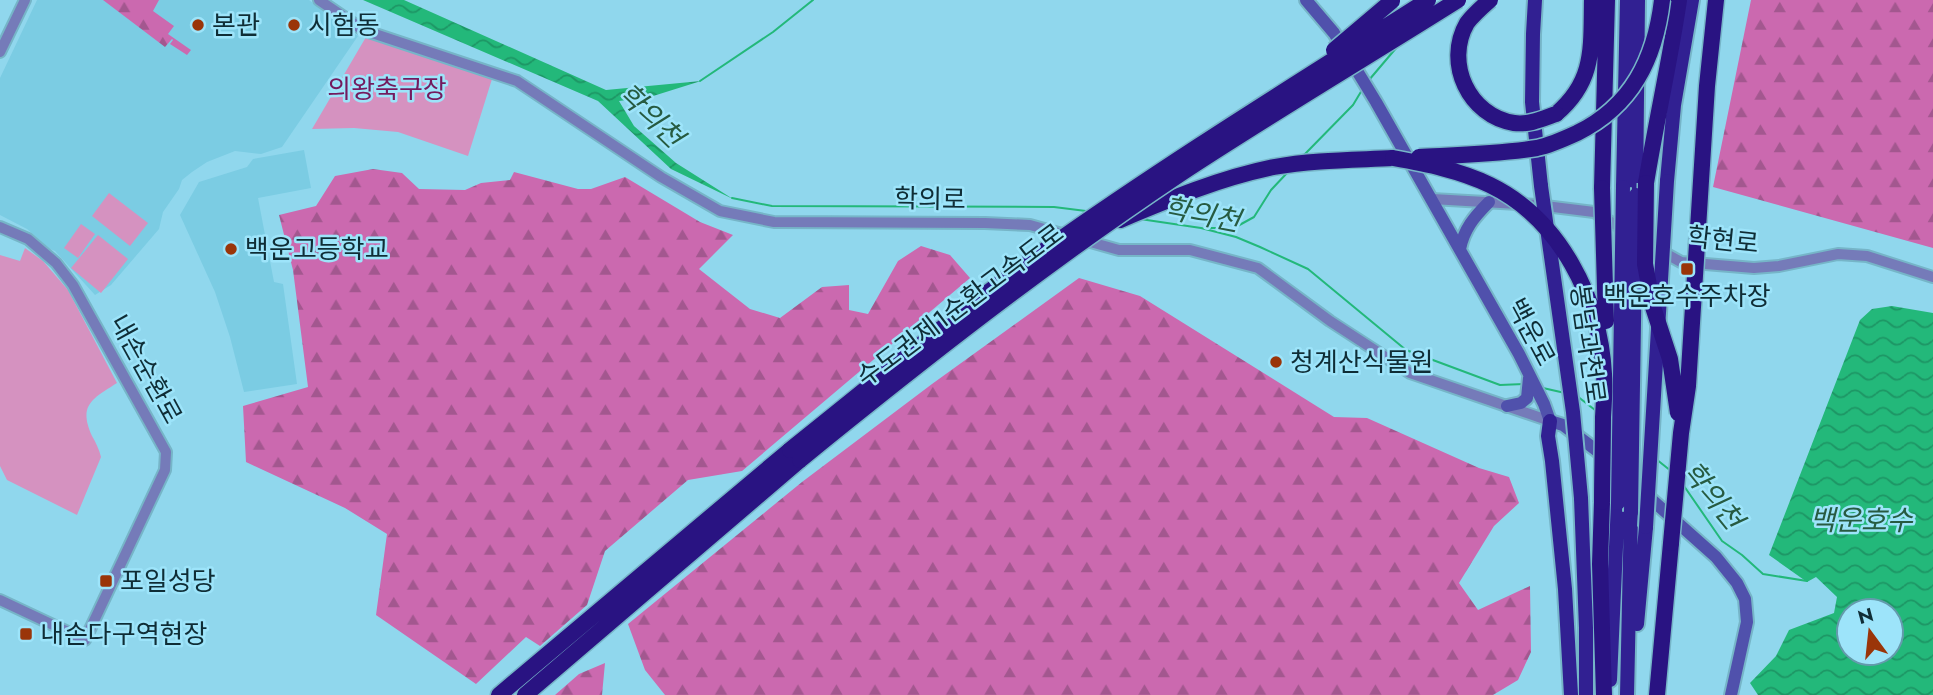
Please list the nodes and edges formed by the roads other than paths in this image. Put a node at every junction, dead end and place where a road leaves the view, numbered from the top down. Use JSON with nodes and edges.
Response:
{"nodes":[{"id":1,"x":25,"y":0,"type":"edge"},
{"id":2,"x":319,"y":0,"type":"edge"},
{"id":3,"x":1306,"y":0,"type":"edge"},
{"id":4,"x":1393,"y":0,"type":"edge"},
{"id":5,"x":1428,"y":0,"type":"edge"},
{"id":6,"x":1458,"y":0,"type":"edge"},
{"id":7,"x":1490,"y":0,"type":"edge"},
{"id":8,"x":1535,"y":0,"type":"edge"},
{"id":9,"x":1627,"y":0,"type":"edge"},
{"id":10,"x":1638,"y":0,"type":"edge"},
{"id":11,"x":1662,"y":0,"type":"edge"},
{"id":12,"x":1679,"y":0,"type":"edge"},
{"id":13,"x":1692,"y":0,"type":"edge"},
{"id":14,"x":1716,"y":0,"type":"edge"},
{"id":15,"x":1602,"y":2,"type":"edge"},
{"id":16,"x":0,"y":52,"type":"edge"},
{"id":17,"x":1287,"y":90,"type":"junction"},
{"id":18,"x":1392,"y":158,"type":"junction"},
{"id":19,"x":1635,"y":188,"type":"junction"},
{"id":20,"x":1432,"y":199,"type":"junction"},
{"id":21,"x":1489,"y":202,"type":"junction"},
{"id":22,"x":1105,"y":226,"type":"junction"},
{"id":23,"x":0,"y":227,"type":"edge"},
{"id":24,"x":1460,"y":249,"type":"junction"},
{"id":25,"x":1933,"y":277,"type":"edge"},
{"id":26,"x":1604,"y":373,"type":"junction"},
{"id":27,"x":1533,"y":393,"type":"junction"},
{"id":28,"x":1507,"y":406,"type":"junction"},
{"id":29,"x":1550,"y":421,"type":"junction"},
{"id":30,"x":1681,"y":433,"type":"junction"},
{"id":31,"x":795,"y":455,"type":"junction"},
{"id":32,"x":1610,"y":503,"type":"junction"},
{"id":33,"x":0,"y":600,"type":"edge"},
{"id":34,"x":499,"y":695,"type":"edge"},
{"id":35,"x":525,"y":695,"type":"edge"},
{"id":36,"x":1571,"y":695,"type":"edge"},
{"id":37,"x":1586,"y":695,"type":"edge"},
{"id":38,"x":1604,"y":695,"type":"edge"},
{"id":39,"x":1609,"y":695,"type":"edge"},
{"id":40,"x":1629,"y":695,"type":"edge"},
{"id":41,"x":1657,"y":695,"type":"edge"},
{"id":42,"x":1731,"y":695,"type":"edge"}],
"edges":[{"from":1,"to":16,"type":"street"},
{"from":2,"to":28,"type":"street","name":"학의로"},
{"from":3,"to":20,"type":"main road","name":"백운로"},
{"from":4,"to":17,"type":"highway","bridge":true},
{"from":5,"to":17,"type":"highway","name":"수도권제1순환고속도로","bridge":true},
{"from":6,"to":22,"type":"highway","name":"수도권제1순환고속도로","bridge":true},
{"from":7,"to":15,"type":"highway","bridge":true},
{"from":8,"to":37,"type":"highway","name":"봉담과천로","bridge":true},
{"from":9,"to":19,"type":"highway","name":"봉담과천로"},
{"from":10,"to":19,"type":"highway","name":"봉담과천로"},
{"from":11,"to":18,"type":"highway","bridge":true},
{"from":12,"to":19,"type":"highway"},
{"from":13,"to":40,"type":"highway","name":"봉담과천로","bridge":true},
{"from":14,"to":30,"type":"highway","bridge":true},
{"from":15,"to":26,"type":"highway","bridge":true},
{"from":17,"to":31,"type":"highway","name":"수도권제1순환고속도로","bridge":true},
{"from":18,"to":22,"type":"highway","bridge":true},
{"from":18,"to":26,"type":"highway","bridge":true},
{"from":19,"to":30,"type":"highway","bridge":true},
{"from":19,"to":32,"type":"highway","name":"봉담과천로","bridge":true},
{"from":19,"to":40,"type":"highway","name":"봉담과천로","bridge":true},
{"from":20,"to":21,"type":"street","name":"학현로"},
{"from":20,"to":24,"type":"main road","name":"백운로"},
{"from":21,"to":24,"type":"main road"},
{"from":21,"to":25,"type":"street","name":"학현로"},
{"from":22,"to":31,"type":"highway","name":"수도권제1순환고속도로","bridge":true},
{"from":23,"to":33,"type":"street","name":"내손순환로"},
{"from":24,"to":27,"type":"main road","name":"백운로"},
{"from":26,"to":32,"type":"highway","bridge":true},
{"from":27,"to":28,"type":"main road"},
{"from":27,"to":29,"type":"main road","name":"백운로"},
{"from":28,"to":29,"type":"street","name":"학의로"},
{"from":29,"to":36,"type":"highway"},
{"from":29,"to":42,"type":"main road"},
{"from":30,"to":41,"type":"highway","bridge":true},
{"from":31,"to":34,"type":"highway","name":"수도권제1순환고속도로"},
{"from":31,"to":35,"type":"highway","name":"수도권제1순환고속도로"},
{"from":32,"to":38,"type":"highway"},
{"from":32,"to":39,"type":"highway","name":"봉담과천로"}]}
